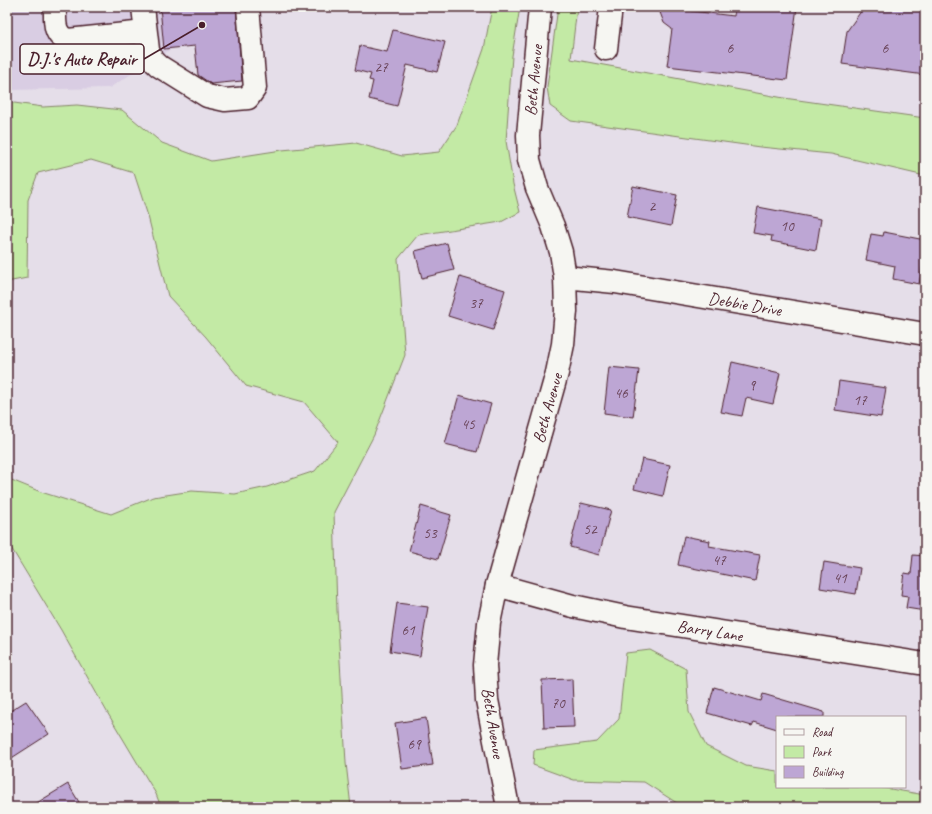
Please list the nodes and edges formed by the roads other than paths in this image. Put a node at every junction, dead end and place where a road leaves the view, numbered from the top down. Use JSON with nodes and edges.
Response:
{"nodes":[{"id":1,"x":55,"y":7,"type":"edge"},
{"id":2,"x":143,"y":7,"type":"edge"},
{"id":3,"x":248,"y":7,"type":"edge"},
{"id":4,"x":540,"y":7,"type":"edge"},
{"id":5,"x":611,"y":7,"type":"edge"},
{"id":6,"x":145,"y":32,"type":"junction"},
{"id":7,"x":606,"y":49,"type":"dead end"},
{"id":8,"x":565,"y":277,"type":"junction"},
{"id":9,"x":925,"y":334,"type":"edge"},
{"id":10,"x":496,"y":585,"type":"junction"},
{"id":11,"x":925,"y":664,"type":"edge"},
{"id":12,"x":508,"y":807,"type":"edge"}],
"edges":[{"from":1,"to":6,"type":"street"},
{"from":2,"to":6,"type":"street"},
{"from":3,"to":6,"type":"street"},
{"from":4,"to":8,"type":"street","name":"Beth Avenue"},
{"from":5,"to":7,"type":"street"},
{"from":8,"to":9,"type":"street","name":"Debbie Drive"},
{"from":8,"to":10,"type":"street","name":"Beth Avenue"},
{"from":10,"to":11,"type":"street","name":"Barry Lane"},
{"from":10,"to":12,"type":"street","name":"Beth Avenue"}]}
